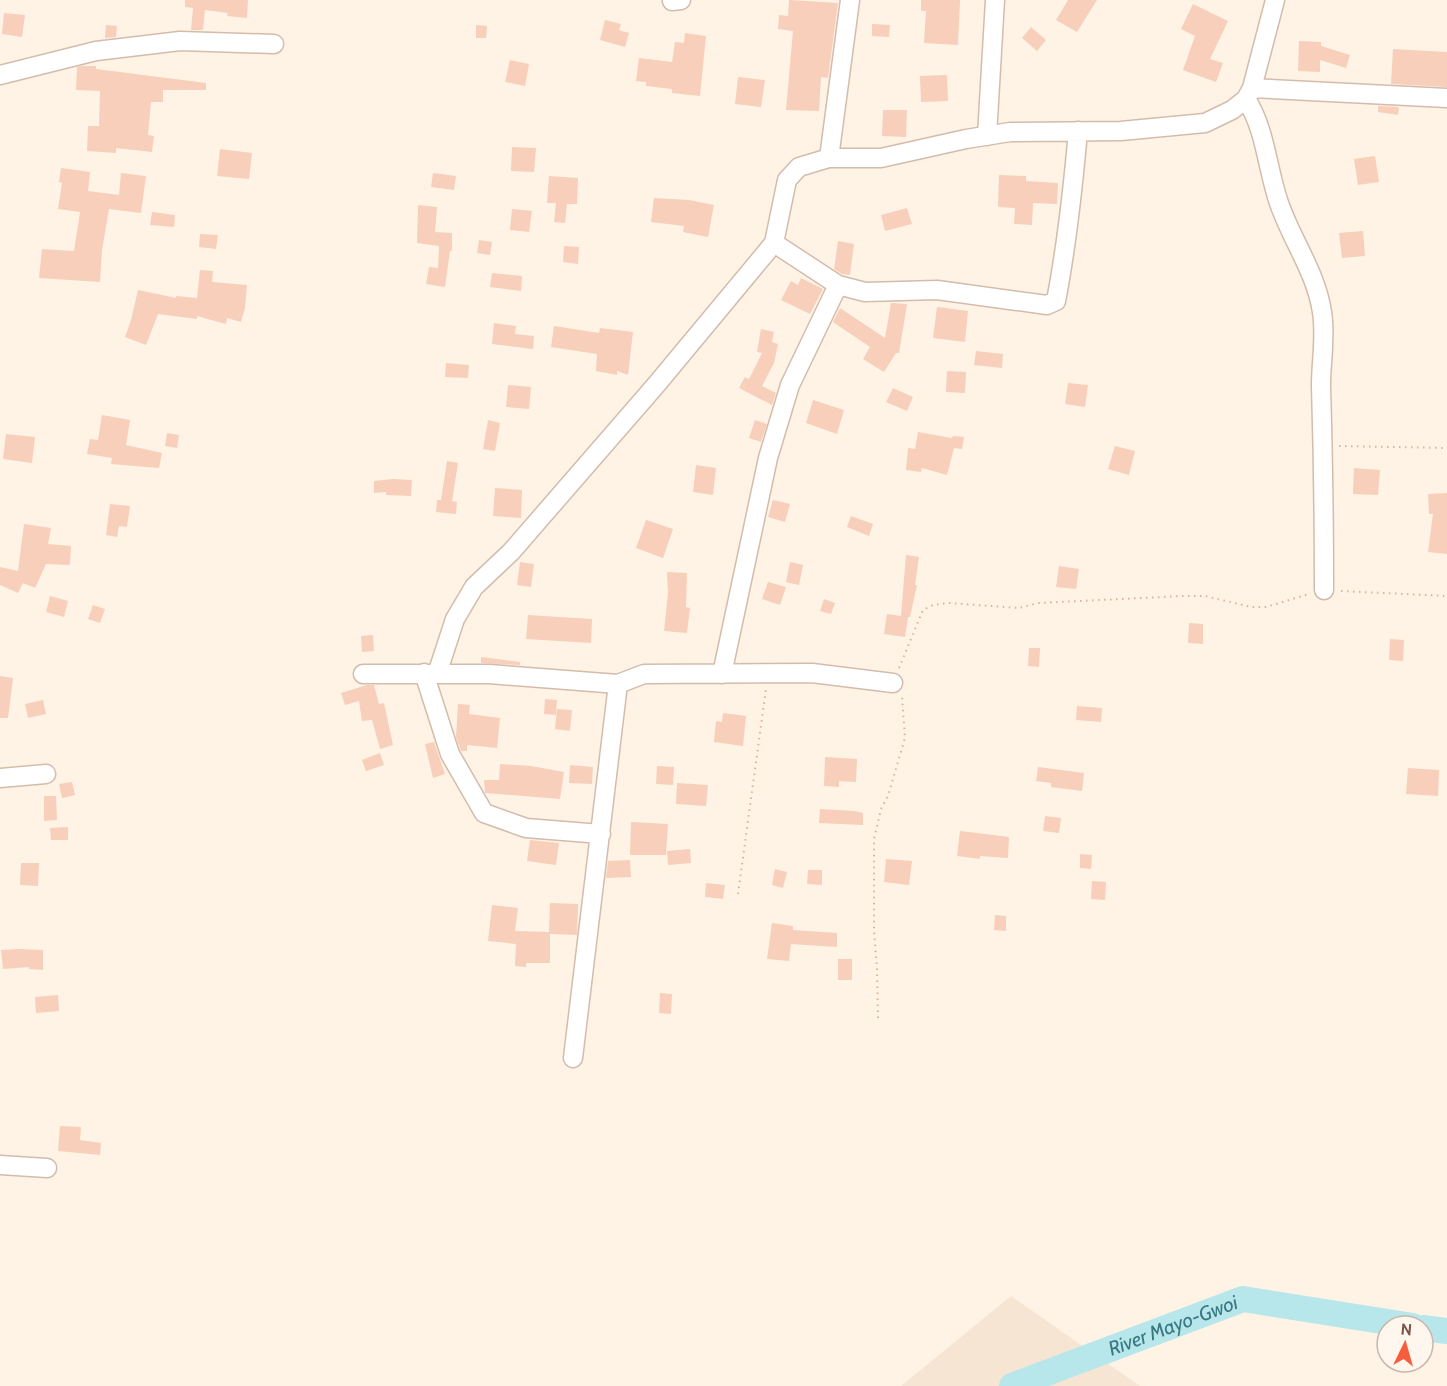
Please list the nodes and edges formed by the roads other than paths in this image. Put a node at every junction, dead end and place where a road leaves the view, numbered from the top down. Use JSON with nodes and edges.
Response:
{"nodes":[{"id":1,"x":850,"y":0,"type":"edge"},
{"id":2,"x":995,"y":0,"type":"edge"},
{"id":3,"x":1275,"y":0,"type":"edge"},
{"id":4,"x":274,"y":44,"type":"dead end"},
{"id":5,"x":0,"y":75,"type":"edge"},
{"id":6,"x":1249,"y":94,"type":"junction"},
{"id":7,"x":1447,"y":98,"type":"edge"},
{"id":8,"x":1078,"y":131,"type":"junction"},
{"id":9,"x":987,"y":136,"type":"junction"},
{"id":10,"x":829,"y":158,"type":"junction"},
{"id":11,"x":774,"y":243,"type":"junction"},
{"id":12,"x":838,"y":285,"type":"junction"},
{"id":13,"x":1324,"y":590,"type":"road end"},
{"id":14,"x":363,"y":674,"type":"dead end"},
{"id":15,"x":430,"y":674,"type":"junction"},
{"id":16,"x":722,"y":674,"type":"junction"},
{"id":17,"x":893,"y":682,"type":"road end"},
{"id":18,"x":618,"y":684,"type":"junction"},
{"id":19,"x":46,"y":774,"type":"dead end"},
{"id":20,"x":0,"y":778,"type":"edge"},
{"id":21,"x":601,"y":834,"type":"junction"},
{"id":22,"x":573,"y":1058,"type":"dead end"},
{"id":23,"x":0,"y":1165,"type":"edge"},
{"id":24,"x":46,"y":1168,"type":"dead end"}],
"edges":[{"from":1,"to":10,"type":"street"},
{"from":2,"to":9,"type":"street"},
{"from":3,"to":6,"type":"street"},
{"from":4,"to":5,"type":"street"},
{"from":6,"to":7,"type":"street"},
{"from":6,"to":8,"type":"street"},
{"from":6,"to":13,"type":"street"},
{"from":8,"to":9,"type":"street"},
{"from":8,"to":12,"type":"street"},
{"from":9,"to":10,"type":"street"},
{"from":10,"to":11,"type":"street"},
{"from":11,"to":12,"type":"street"},
{"from":11,"to":15,"type":"street"},
{"from":12,"to":16,"type":"street"},
{"from":14,"to":15,"type":"street"},
{"from":15,"to":18,"type":"street"},
{"from":15,"to":21,"type":"street"},
{"from":16,"to":17,"type":"street"},
{"from":16,"to":18,"type":"street"},
{"from":18,"to":21,"type":"street"},
{"from":19,"to":20,"type":"street"},
{"from":21,"to":22,"type":"street"},
{"from":23,"to":24,"type":"street"}]}
